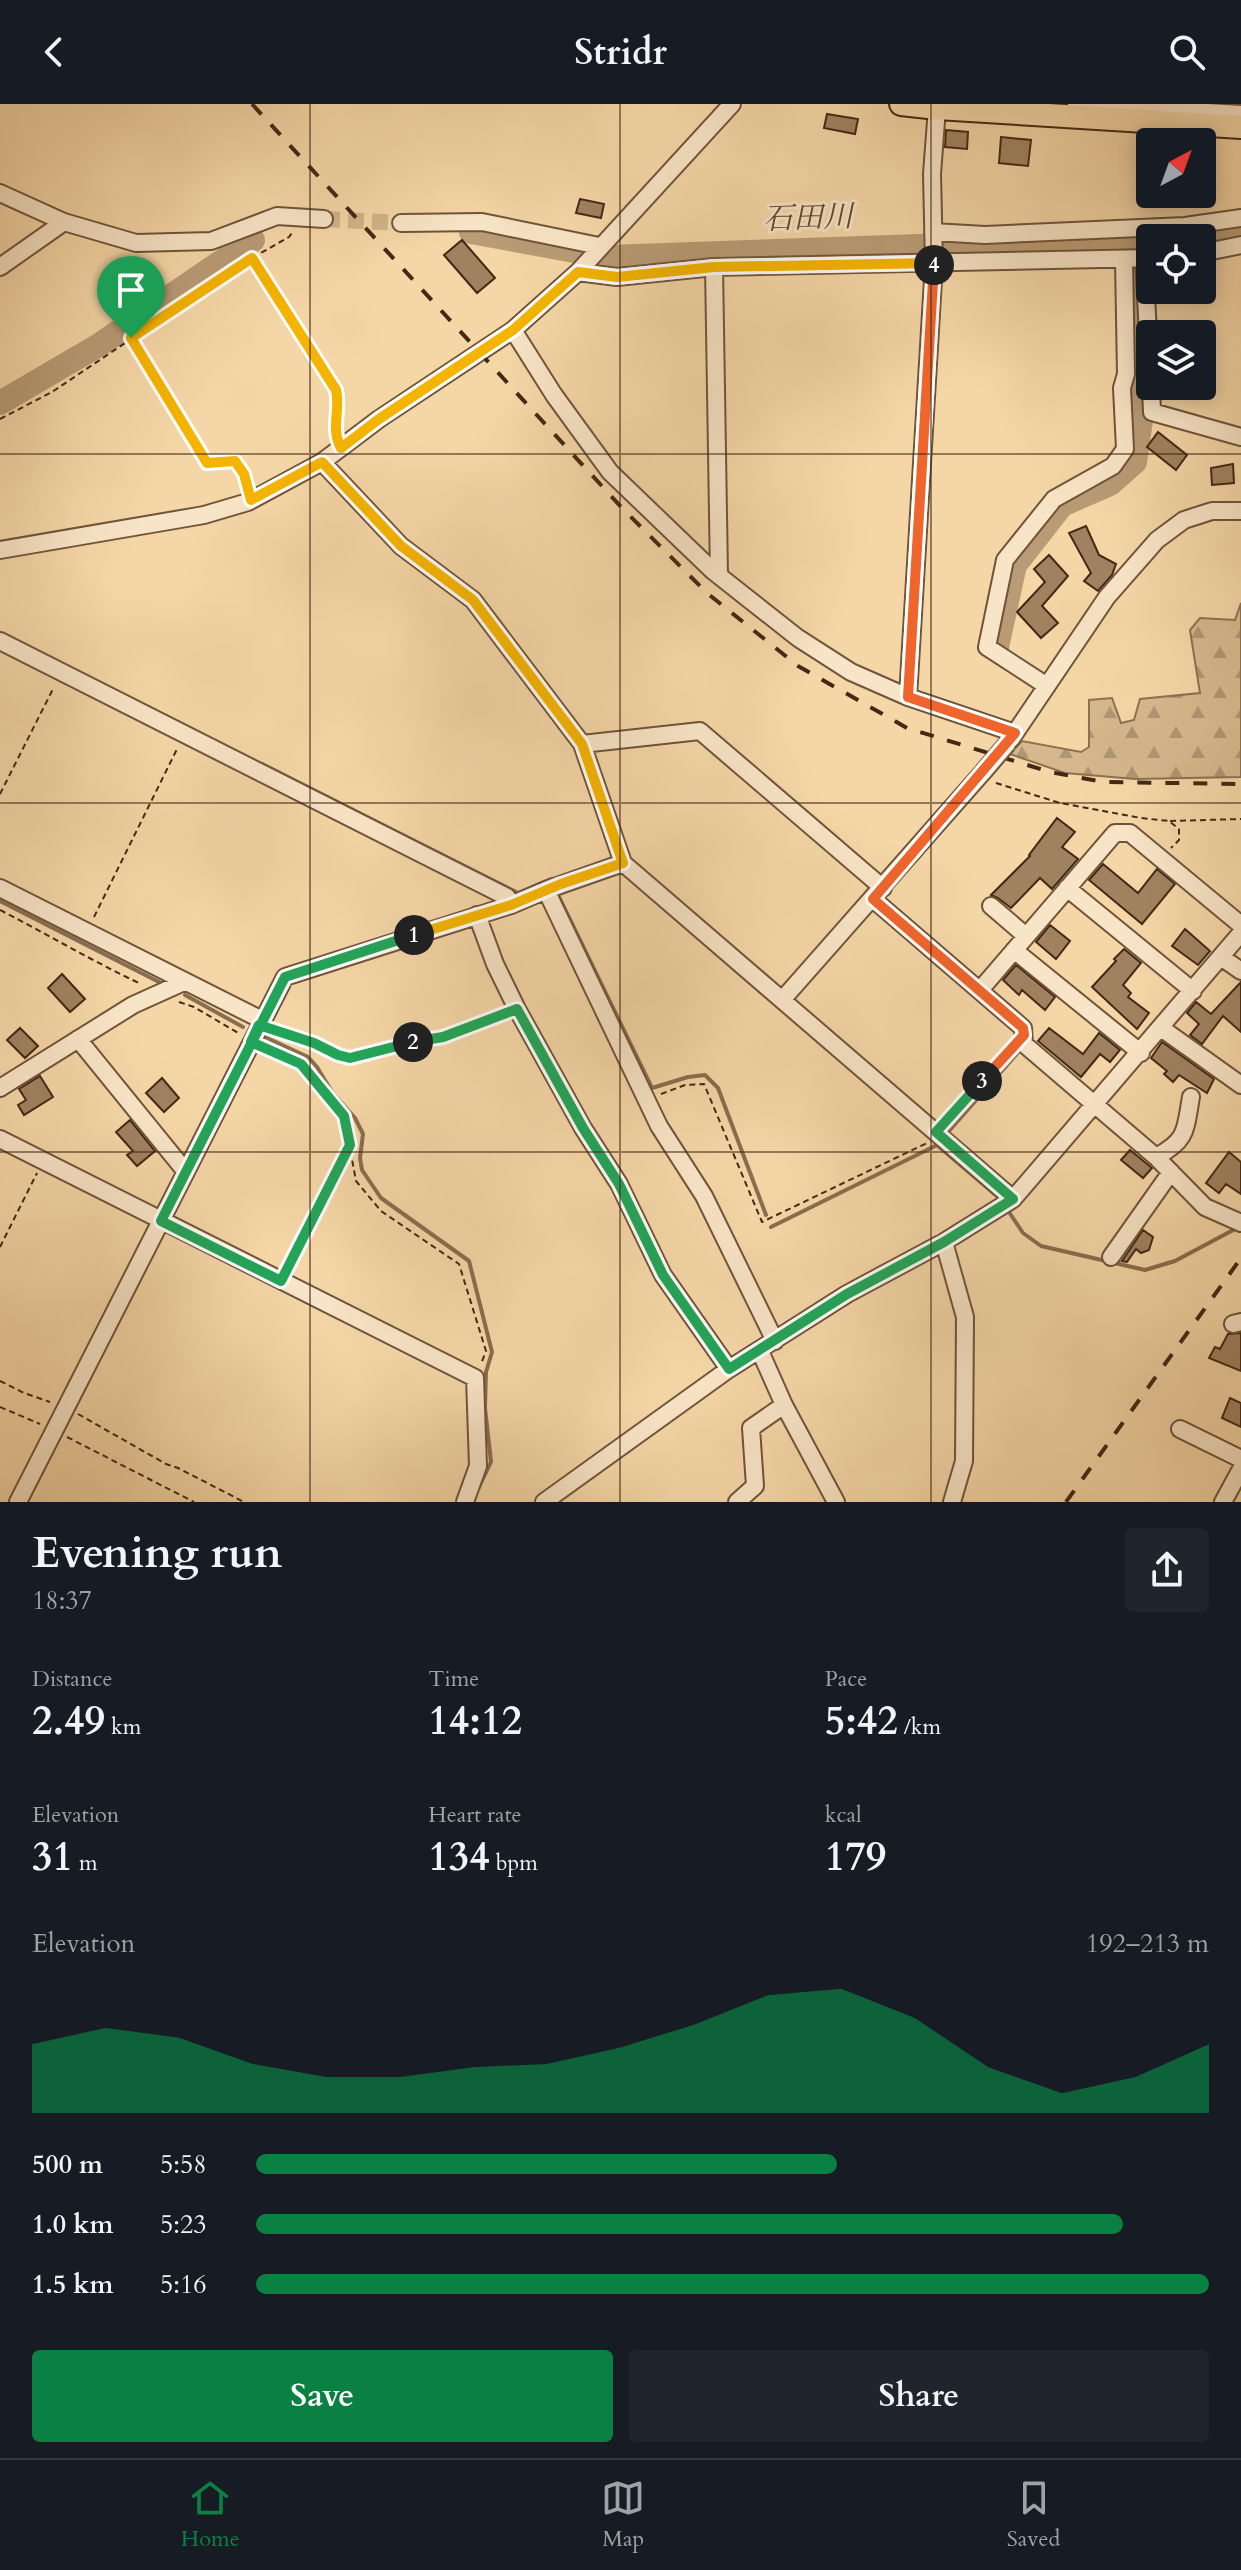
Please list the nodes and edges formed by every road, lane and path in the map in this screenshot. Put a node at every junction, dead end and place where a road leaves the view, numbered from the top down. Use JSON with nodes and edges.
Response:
{"nodes":[{"id":1,"x":732,"y":104,"type":"edge"},
{"id":2,"x":901,"y":104,"type":"edge"},
{"id":3,"x":1076,"y":104,"type":"edge"},
{"id":4,"x":937,"y":108,"type":"junction"},
{"id":5,"x":1007,"y":108,"type":"edge"},
{"id":6,"x":1241,"y":114,"type":"edge"},
{"id":7,"x":1241,"y":127,"type":"edge"},
{"id":8,"x":0,"y":193,"type":"edge"},
{"id":9,"x":301,"y":218,"type":"junction"},
{"id":10,"x":1241,"y":218,"type":"edge"},
{"id":11,"x":324,"y":219,"type":"tunnel mouth"},
{"id":12,"x":64,"y":222,"type":"junction"},
{"id":13,"x":401,"y":223,"type":"tunnel mouth"},
{"id":14,"x":933,"y":234,"type":"junction"},
{"id":15,"x":1241,"y":245,"type":"edge"},
{"id":16,"x":599,"y":246,"type":"junction"},
{"id":17,"x":1216,"y":250,"type":"edge"},
{"id":18,"x":252,"y":258,"type":"junction"},
{"id":19,"x":1136,"y":259,"type":"edge"},
{"id":20,"x":1124,"y":260,"type":"junction"},
{"id":21,"x":934,"y":263,"type":"junction"},
{"id":22,"x":0,"y":267,"type":"edge"},
{"id":23,"x":714,"y":267,"type":"junction"},
{"id":24,"x":581,"y":268,"type":"junction"},
{"id":25,"x":513,"y":330,"type":"junction"},
{"id":26,"x":131,"y":338,"type":"junction"},
{"id":27,"x":1152,"y":400,"type":"edge"},
{"id":28,"x":0,"y":419,"type":"edge"},
{"id":29,"x":1241,"y":437,"type":"edge"},
{"id":30,"x":341,"y":448,"type":"junction"},
{"id":31,"x":322,"y":462,"type":"junction"},
{"id":32,"x":251,"y":500,"type":"junction"},
{"id":33,"x":1241,"y":511,"type":"edge"},
{"id":34,"x":0,"y":550,"type":"edge"},
{"id":35,"x":719,"y":575,"type":"junction"},
{"id":36,"x":0,"y":641,"type":"edge"},
{"id":37,"x":62,"y":672,"type":"junction"},
{"id":38,"x":1047,"y":686,"type":"junction"},
{"id":39,"x":908,"y":697,"type":"junction"},
{"id":40,"x":185,"y":734,"type":"junction"},
{"id":41,"x":1011,"y":738,"type":"junction"},
{"id":42,"x":582,"y":744,"type":"junction"},
{"id":43,"x":982,"y":774,"type":"junction"},
{"id":44,"x":0,"y":794,"type":"edge"},
{"id":45,"x":1241,"y":819,"type":"edge"},
{"id":46,"x":1169,"y":821,"type":"junction"},
{"id":47,"x":1160,"y":857,"type":"junction"},
{"id":48,"x":623,"y":863,"type":"junction"},
{"id":49,"x":0,"y":888,"type":"edge"},
{"id":50,"x":1067,"y":888,"type":"junction"},
{"id":51,"x":546,"y":890,"type":"junction"},
{"id":52,"x":878,"y":893,"type":"junction"},
{"id":53,"x":511,"y":905,"type":"junction"},
{"id":54,"x":991,"y":906,"type":"dead end"},
{"id":55,"x":0,"y":910,"type":"edge"},
{"id":56,"x":477,"y":915,"type":"junction"},
{"id":57,"x":1241,"y":925,"type":"edge"},
{"id":58,"x":86,"y":933,"type":"junction"},
{"id":59,"x":1241,"y":933,"type":"edge"},
{"id":60,"x":1026,"y":936,"type":"junction"},
{"id":61,"x":1014,"y":950,"type":"junction"},
{"id":62,"x":1221,"y":957,"type":"junction"},
{"id":63,"x":1241,"y":971,"type":"edge"},
{"id":64,"x":184,"y":982,"type":"junction"},
{"id":65,"x":980,"y":990,"type":"junction"},
{"id":66,"x":1193,"y":991,"type":"junction"},
{"id":67,"x":162,"y":994,"type":"junction"},
{"id":68,"x":782,"y":1000,"type":"junction"},
{"id":69,"x":517,"y":1009,"type":"junction"},
{"id":70,"x":260,"y":1022,"type":"junction"},
{"id":71,"x":1161,"y":1028,"type":"junction"},
{"id":72,"x":1024,"y":1035,"type":"junction"},
{"id":73,"x":78,"y":1039,"type":"junction"},
{"id":74,"x":251,"y":1042,"type":"junction"},
{"id":75,"x":1141,"y":1053,"type":"junction"},
{"id":76,"x":1241,"y":1085,"type":"edge"},
{"id":77,"x":0,"y":1088,"type":"edge"},
{"id":78,"x":661,"y":1094,"type":"dead end"},
{"id":79,"x":1191,"y":1097,"type":"dead end"},
{"id":80,"x":1095,"y":1105,"type":"junction"},
{"id":81,"x":936,"y":1132,"type":"junction"},
{"id":82,"x":0,"y":1139,"type":"edge"},
{"id":83,"x":350,"y":1145,"type":"junction"},
{"id":84,"x":1156,"y":1157,"type":"junction"},
{"id":85,"x":43,"y":1161,"type":"junction"},
{"id":86,"x":186,"y":1172,"type":"junction"},
{"id":87,"x":1171,"y":1172,"type":"junction"},
{"id":88,"x":1013,"y":1199,"type":"junction"},
{"id":89,"x":161,"y":1221,"type":"junction"},
{"id":90,"x":1241,"y":1223,"type":"edge"},
{"id":91,"x":944,"y":1242,"type":"junction"},
{"id":92,"x":0,"y":1247,"type":"edge"},
{"id":93,"x":1111,"y":1257,"type":"dead end"},
{"id":94,"x":281,"y":1281,"type":"junction"},
{"id":95,"x":775,"y":1341,"type":"junction"},
{"id":96,"x":760,"y":1351,"type":"junction"},
{"id":97,"x":729,"y":1369,"type":"junction"},
{"id":98,"x":475,"y":1378,"type":"junction"},
{"id":99,"x":0,"y":1381,"type":"edge"},
{"id":100,"x":784,"y":1405,"type":"junction"},
{"id":101,"x":0,"y":1407,"type":"edge"},
{"id":102,"x":66,"y":1407,"type":"junction"},
{"id":103,"x":1180,"y":1429,"type":"dead end"},
{"id":104,"x":54,"y":1431,"type":"junction"},
{"id":105,"x":1241,"y":1459,"type":"edge"},
{"id":106,"x":1241,"y":1469,"type":"edge"},
{"id":107,"x":18,"y":1502,"type":"edge"},
{"id":108,"x":194,"y":1502,"type":"edge"},
{"id":109,"x":244,"y":1502,"type":"edge"},
{"id":110,"x":465,"y":1502,"type":"edge"},
{"id":111,"x":544,"y":1502,"type":"edge"},
{"id":112,"x":737,"y":1502,"type":"edge"},
{"id":113,"x":836,"y":1502,"type":"edge"},
{"id":114,"x":952,"y":1502,"type":"edge"},
{"id":115,"x":1223,"y":1502,"type":"edge"}],
"edges":[{"from":1,"to":16,"type":"street"},
{"from":2,"to":4,"type":"main road"},
{"from":3,"to":6,"type":"street"},
{"from":4,"to":5,"type":"main road"},
{"from":4,"to":14,"type":"street"},
{"from":5,"to":7,"type":"main road"},
{"from":8,"to":12,"type":"street"},
{"from":9,"to":11,"type":"street"},
{"from":9,"to":12,"type":"street"},
{"from":9,"to":18,"type":"path"},
{"from":10,"to":14,"type":"street"},
{"from":12,"to":22,"type":"street"},
{"from":13,"to":16,"type":"street"},
{"from":14,"to":21,"type":"street"},
{"from":15,"to":17,"type":"street"},
{"from":16,"to":24,"type":"street"},
{"from":18,"to":26,"type":"path"},
{"from":18,"to":30,"type":"path"},
{"from":19,"to":20,"type":"street"},
{"from":20,"to":21,"type":"street"},
{"from":20,"to":38,"type":"street"},
{"from":21,"to":23,"type":"street"},
{"from":21,"to":39,"type":"street"},
{"from":23,"to":24,"type":"street"},
{"from":23,"to":35,"type":"street"},
{"from":24,"to":25,"type":"street"},
{"from":25,"to":30,"type":"street"},
{"from":25,"to":35,"type":"street"},
{"from":26,"to":28,"type":"path"},
{"from":26,"to":32,"type":"path"},
{"from":27,"to":29,"type":"street"},
{"from":30,"to":31,"type":"street"},
{"from":31,"to":32,"type":"street"},
{"from":31,"to":42,"type":"street"},
{"from":32,"to":34,"type":"street"},
{"from":33,"to":38,"type":"street"},
{"from":35,"to":39,"type":"street"},
{"from":36,"to":37,"type":"street"},
{"from":37,"to":40,"type":"street"},
{"from":37,"to":44,"type":"path"},
{"from":38,"to":41,"type":"street"},
{"from":39,"to":41,"type":"street"},
{"from":40,"to":53,"type":"street"},
{"from":40,"to":58,"type":"path"},
{"from":41,"to":43,"type":"street","bridge":true},
{"from":42,"to":48,"type":"street"},
{"from":42,"to":52,"type":"street"},
{"from":43,"to":46,"type":"path"},
{"from":43,"to":52,"type":"street"},
{"from":45,"to":46,"type":"path"},
{"from":46,"to":47,"type":"path"},
{"from":47,"to":50,"type":"street"},
{"from":47,"to":57,"type":"street"},
{"from":48,"to":51,"type":"street"},
{"from":48,"to":68,"type":"street"},
{"from":49,"to":58,"type":"street"},
{"from":50,"to":60,"type":"street"},
{"from":50,"to":66,"type":"street"},
{"from":51,"to":53,"type":"street"},
{"from":51,"to":95,"type":"street"},
{"from":52,"to":65,"type":"street"},
{"from":52,"to":68,"type":"street"},
{"from":53,"to":56,"type":"street"},
{"from":54,"to":60,"type":"street"},
{"from":55,"to":67,"type":"path"},
{"from":56,"to":69,"type":"street"},
{"from":56,"to":70,"type":"street"},
{"from":58,"to":64,"type":"street"},
{"from":59,"to":62,"type":"street"},
{"from":60,"to":61,"type":"street"},
{"from":61,"to":65,"type":"street"},
{"from":61,"to":75,"type":"street"},
{"from":62,"to":63,"type":"street"},
{"from":62,"to":66,"type":"street"},
{"from":64,"to":67,"type":"street"},
{"from":64,"to":70,"type":"street"},
{"from":65,"to":72,"type":"street"},
{"from":66,"to":71,"type":"street"},
{"from":67,"to":73,"type":"street"},
{"from":67,"to":74,"type":"path"},
{"from":68,"to":81,"type":"street"},
{"from":69,"to":70,"type":"path"},
{"from":69,"to":97,"type":"street"},
{"from":70,"to":74,"type":"street"},
{"from":71,"to":75,"type":"street"},
{"from":71,"to":76,"type":"street"},
{"from":72,"to":80,"type":"street"},
{"from":72,"to":81,"type":"path"},
{"from":73,"to":77,"type":"street"},
{"from":73,"to":86,"type":"street"},
{"from":74,"to":83,"type":"path"},
{"from":74,"to":86,"type":"street"},
{"from":75,"to":80,"type":"street"},
{"from":78,"to":81,"type":"path"},
{"from":79,"to":84,"type":"street"},
{"from":80,"to":84,"type":"street"},
{"from":80,"to":88,"type":"street"},
{"from":81,"to":88,"type":"street"},
{"from":82,"to":85,"type":"street"},
{"from":83,"to":94,"type":"path"},
{"from":83,"to":98,"type":"path"},
{"from":84,"to":87,"type":"street"},
{"from":85,"to":89,"type":"street"},
{"from":85,"to":92,"type":"path"},
{"from":86,"to":89,"type":"street"},
{"from":87,"to":90,"type":"street"},
{"from":87,"to":93,"type":"street"},
{"from":88,"to":91,"type":"street"},
{"from":89,"to":94,"type":"street"},
{"from":89,"to":102,"type":"street"},
{"from":91,"to":95,"type":"street"},
{"from":91,"to":114,"type":"street"},
{"from":94,"to":98,"type":"street"},
{"from":95,"to":96,"type":"street"},
{"from":96,"to":97,"type":"street"},
{"from":96,"to":100,"type":"street"},
{"from":97,"to":111,"type":"street"},
{"from":98,"to":110,"type":"street"},
{"from":99,"to":102,"type":"path"},
{"from":100,"to":112,"type":"street"},
{"from":100,"to":113,"type":"street"},
{"from":101,"to":104,"type":"path"},
{"from":102,"to":104,"type":"street"},
{"from":102,"to":109,"type":"path"},
{"from":103,"to":105,"type":"street"},
{"from":104,"to":107,"type":"street"},
{"from":104,"to":108,"type":"path"},
{"from":106,"to":115,"type":"street"}]}
